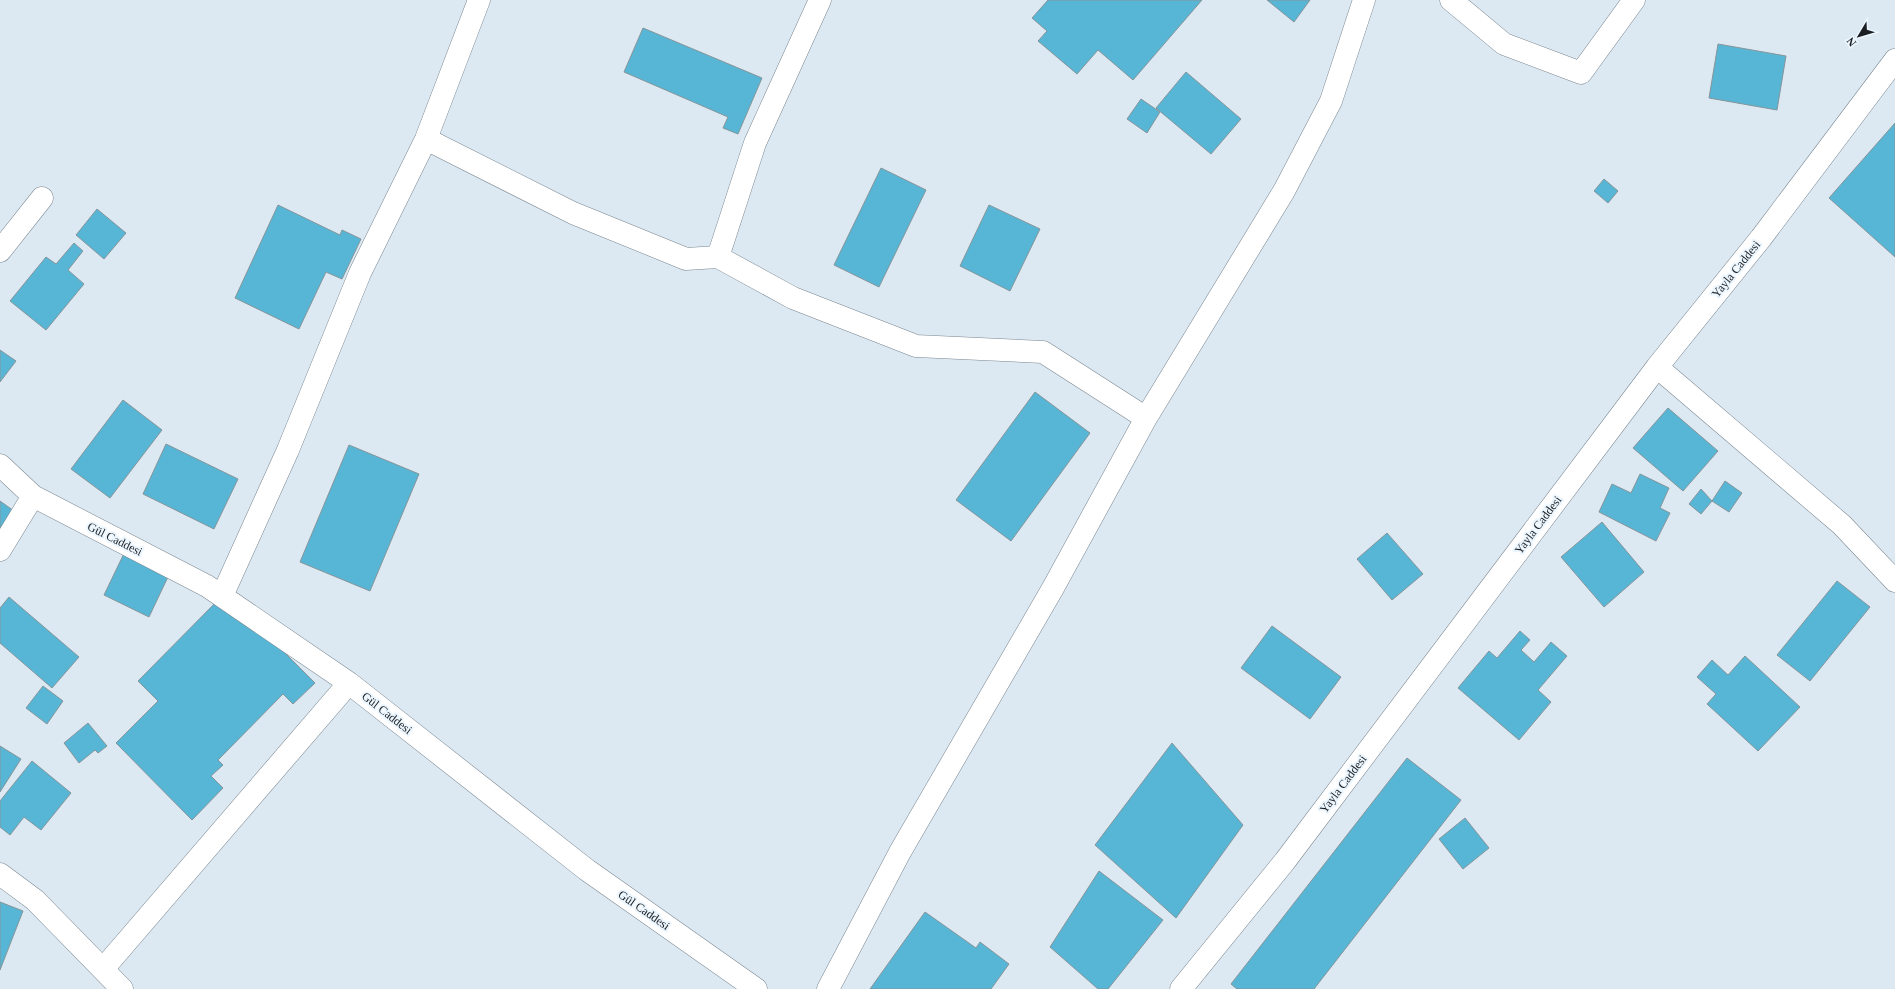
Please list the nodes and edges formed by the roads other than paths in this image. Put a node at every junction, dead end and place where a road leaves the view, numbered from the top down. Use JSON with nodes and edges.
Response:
{"nodes":[{"id":1,"x":480,"y":0,"type":"edge"},
{"id":2,"x":820,"y":0,"type":"edge"},
{"id":3,"x":1364,"y":0,"type":"edge"},
{"id":4,"x":1451,"y":0,"type":"edge"},
{"id":5,"x":1634,"y":0,"type":"edge"},
{"id":6,"x":1895,"y":60,"type":"edge"},
{"id":7,"x":426,"y":139,"type":"junction"},
{"id":8,"x":42,"y":198,"type":"dead end"},
{"id":9,"x":0,"y":251,"type":"edge"},
{"id":10,"x":718,"y":257,"type":"junction"},
{"id":11,"x":1657,"y":368,"type":"junction"},
{"id":12,"x":1146,"y":418,"type":"junction"},
{"id":13,"x":0,"y":465,"type":"edge"},
{"id":14,"x":33,"y":496,"type":"junction"},
{"id":15,"x":0,"y":550,"type":"edge"},
{"id":16,"x":1895,"y":581,"type":"edge"},
{"id":17,"x":222,"y":596,"type":"junction"},
{"id":18,"x":349,"y":682,"type":"junction"},
{"id":19,"x":0,"y":874,"type":"edge"},
{"id":20,"x":103,"y":969,"type":"junction"},
{"id":21,"x":122,"y":989,"type":"edge"},
{"id":22,"x":756,"y":989,"type":"edge"},
{"id":23,"x":828,"y":989,"type":"edge"},
{"id":24,"x":1181,"y":989,"type":"edge"}],
"edges":[{"from":1,"to":7,"type":"street"},
{"from":2,"to":10,"type":"street"},
{"from":3,"to":12,"type":"street"},
{"from":4,"to":5,"type":"street"},
{"from":6,"to":11,"type":"street","name":"Yayla Caddesi"},
{"from":7,"to":10,"type":"street"},
{"from":7,"to":17,"type":"street"},
{"from":8,"to":9,"type":"street"},
{"from":10,"to":12,"type":"street"},
{"from":11,"to":16,"type":"street"},
{"from":11,"to":24,"type":"street","name":"Yayla Caddesi"},
{"from":12,"to":23,"type":"street"},
{"from":13,"to":14,"type":"street","name":"Gül Caddesi"},
{"from":14,"to":15,"type":"street"},
{"from":14,"to":17,"type":"street","name":"Gül Caddesi"},
{"from":17,"to":18,"type":"street","name":"Gül Caddesi"},
{"from":18,"to":20,"type":"street"},
{"from":18,"to":22,"type":"street","name":"Gül Caddesi"},
{"from":19,"to":20,"type":"street"},
{"from":20,"to":21,"type":"street"}]}
